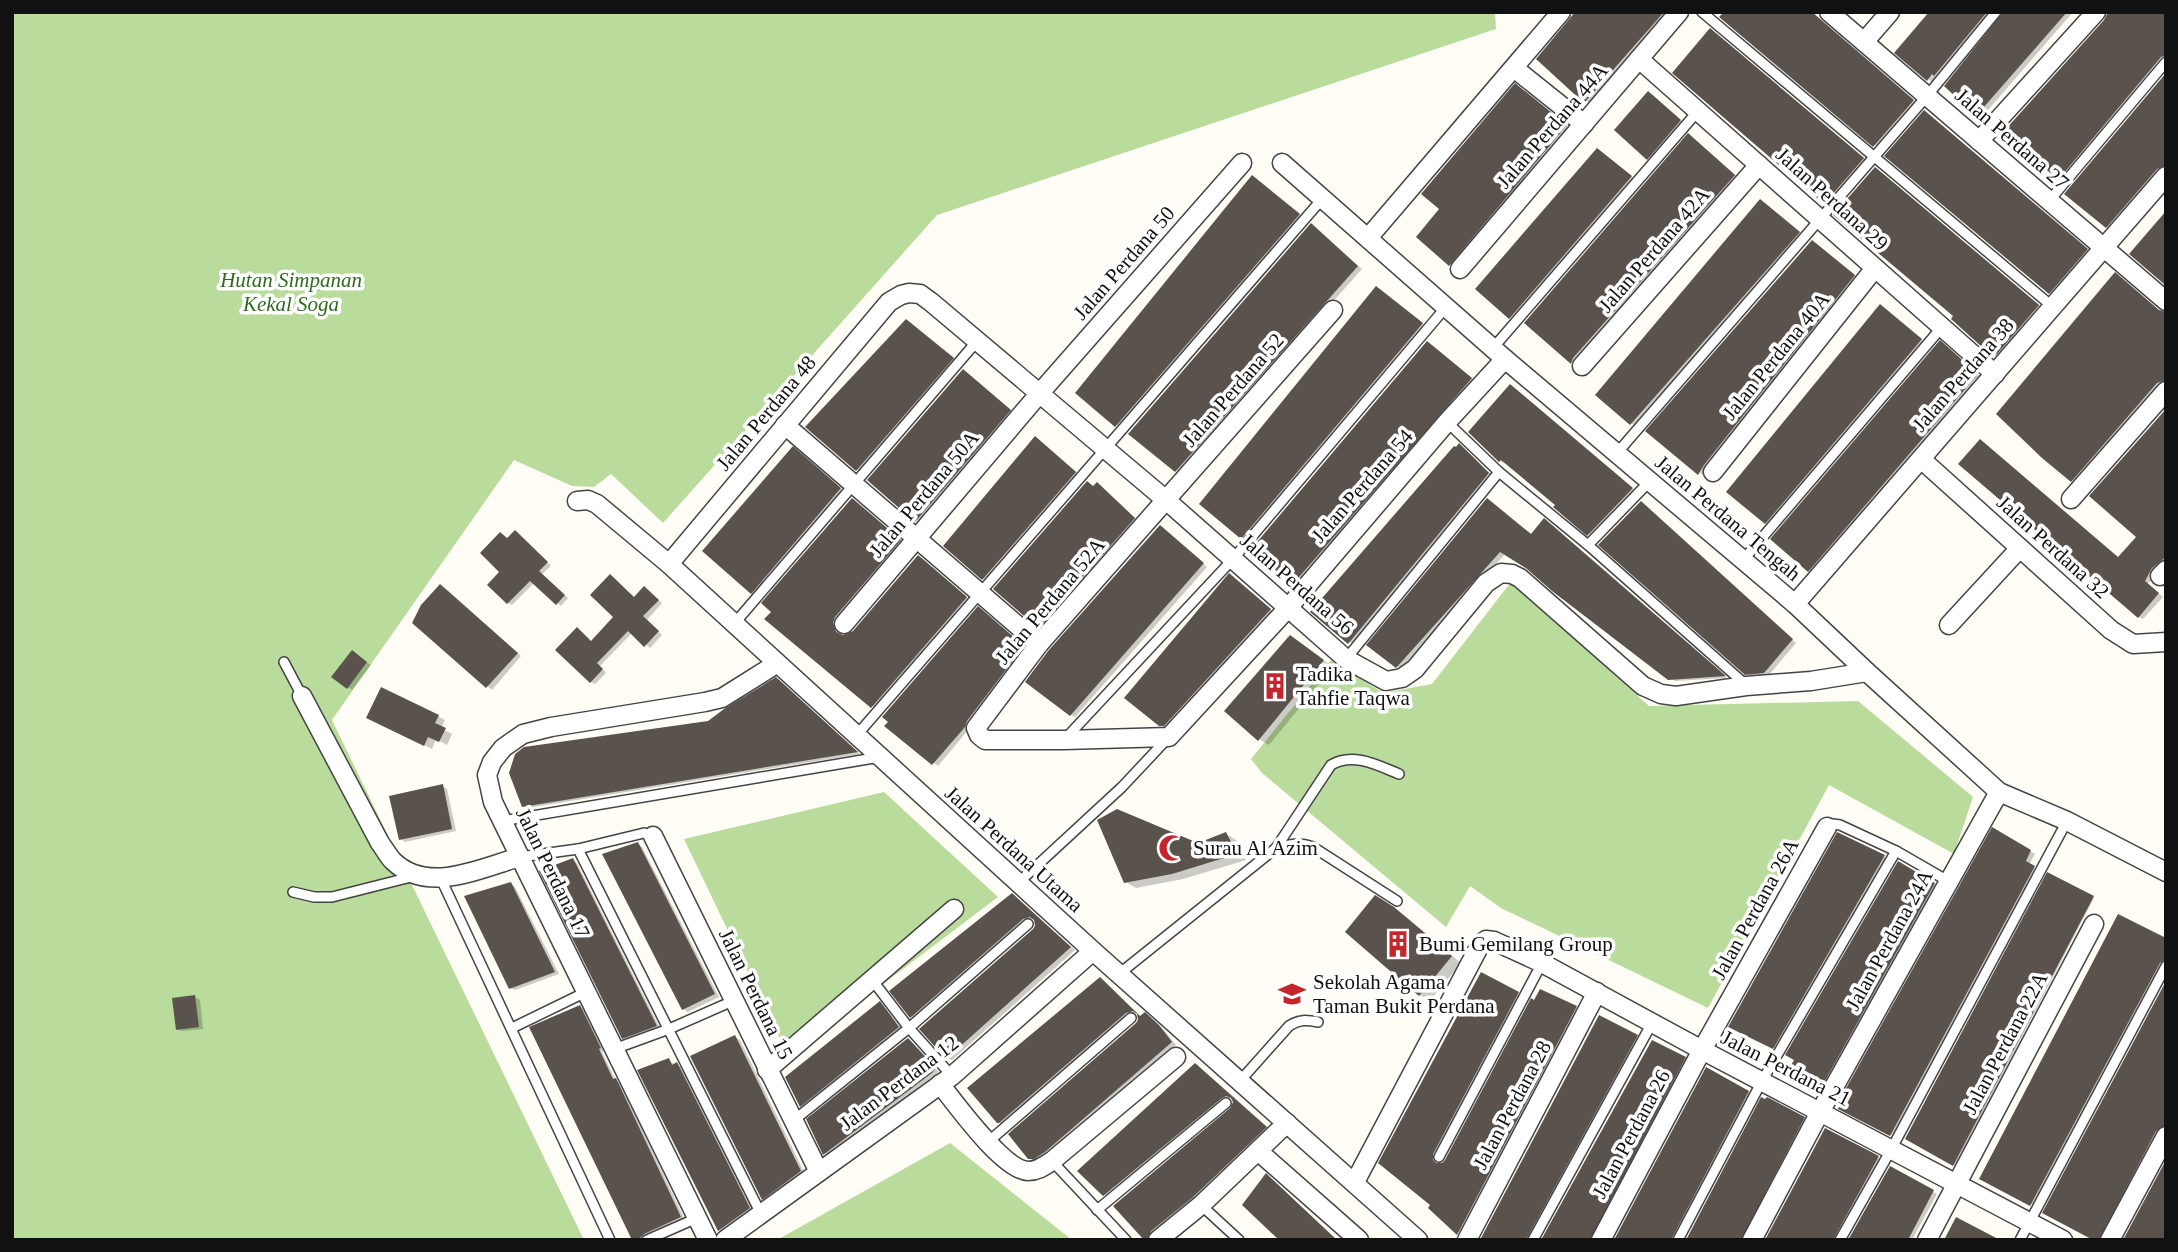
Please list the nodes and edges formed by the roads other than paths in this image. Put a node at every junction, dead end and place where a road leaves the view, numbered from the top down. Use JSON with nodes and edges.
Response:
{"nodes":[{"id":1,"x":1561,"y":12,"type":"edge"},
{"id":2,"x":1679,"y":12,"type":"edge"},
{"id":3,"x":1702,"y":12,"type":"edge"},
{"id":4,"x":1829,"y":12,"type":"edge"},
{"id":5,"x":1890,"y":12,"type":"edge"},
{"id":6,"x":1996,"y":12,"type":"edge"},
{"id":7,"x":2096,"y":12,"type":"edge"},
{"id":8,"x":1864,"y":43,"type":"junction"},
{"id":9,"x":1639,"y":59,"type":"junction"},
{"id":10,"x":2166,"y":62,"type":"edge"},
{"id":11,"x":1514,"y":68,"type":"junction"},
{"id":12,"x":1927,"y":96,"type":"junction"},
{"id":13,"x":1699,"y":111,"type":"junction"},
{"id":14,"x":1584,"y":124,"type":"junction"},
{"id":15,"x":1979,"y":141,"type":"junction"},
{"id":16,"x":1874,"y":157,"type":"junction"},
{"id":17,"x":1242,"y":163,"type":"dead end"},
{"id":18,"x":1282,"y":163,"type":"dead end"},
{"id":19,"x":1759,"y":165,"type":"junction"},
{"id":20,"x":2166,"y":176,"type":"edge"},
{"id":21,"x":1322,"y":198,"type":"junction"},
{"id":22,"x":2049,"y":201,"type":"junction"},
{"id":23,"x":1820,"y":219,"type":"junction"},
{"id":24,"x":1368,"y":238,"type":"junction"},
{"id":25,"x":2104,"y":248,"type":"junction"},
{"id":26,"x":1875,"y":268,"type":"junction"},
{"id":27,"x":1460,"y":269,"type":"dead end"},
{"id":28,"x":901,"y":295,"type":"joint"},
{"id":29,"x":2166,"y":301,"type":"edge"},
{"id":30,"x":1446,"y":307,"type":"junction"},
{"id":31,"x":2053,"y":307,"type":"junction"},
{"id":32,"x":1333,"y":310,"type":"dead end"},
{"id":33,"x":1942,"y":327,"type":"junction"},
{"id":34,"x":978,"y":341,"type":"junction"},
{"id":35,"x":1499,"y":354,"type":"junction"},
{"id":36,"x":1582,"y":366,"type":"dead end"},
{"id":37,"x":1995,"y":374,"type":"junction"},
{"id":38,"x":2166,"y":391,"type":"edge"},
{"id":39,"x":1039,"y":394,"type":"junction"},
{"id":40,"x":1447,"y":422,"type":"junction"},
{"id":41,"x":785,"y":425,"type":"junction"},
{"id":42,"x":1106,"y":448,"type":"junction"},
{"id":43,"x":1617,"y":453,"type":"junction"},
{"id":44,"x":1921,"y":459,"type":"junction"},
{"id":45,"x":1499,"y":472,"type":"junction"},
{"id":46,"x":1713,"y":472,"type":"dead end"},
{"id":47,"x":1650,"y":481,"type":"junction"},
{"id":48,"x":853,"y":485,"type":"junction"},
{"id":49,"x":2070,"y":499,"type":"dead end"},
{"id":50,"x":1166,"y":500,"type":"junction"},
{"id":51,"x":577,"y":501,"type":"dead end"},
{"id":52,"x":916,"y":538,"type":"junction"},
{"id":53,"x":1588,"y":545,"type":"junction"},
{"id":54,"x":2020,"y":548,"type":"junction"},
{"id":55,"x":1233,"y":559,"type":"junction"},
{"id":56,"x":1744,"y":559,"type":"junction"},
{"id":57,"x":669,"y":564,"type":"junction"},
{"id":58,"x":980,"y":594,"type":"junction"},
{"id":59,"x":1795,"y":604,"type":"junction"},
{"id":60,"x":1288,"y":608,"type":"junction"},
{"id":61,"x":734,"y":624,"type":"junction"},
{"id":62,"x":844,"y":624,"type":"dead end"},
{"id":63,"x":1949,"y":625,"type":"dead end"},
{"id":64,"x":2166,"y":642,"type":"edge"},
{"id":65,"x":1039,"y":644,"type":"junction"},
{"id":66,"x":1346,"y":659,"type":"junction"},
{"id":67,"x":284,"y":662,"type":"dead end"},
{"id":68,"x":776,"y":664,"type":"junction"},
{"id":69,"x":1867,"y":672,"type":"junction"},
{"id":70,"x":1746,"y":686,"type":"junction"},
{"id":71,"x":302,"y":696,"type":"joint"},
{"id":72,"x":856,"y":736,"type":"junction"},
{"id":73,"x":1169,"y":737,"type":"junction"},
{"id":74,"x":1064,"y":740,"type":"junction"},
{"id":75,"x":880,"y":757,"type":"junction"},
{"id":76,"x":1399,"y":774,"type":"dead end"},
{"id":77,"x":1999,"y":792,"type":"junction"},
{"id":78,"x":502,"y":821,"type":"junction"},
{"id":79,"x":2067,"y":821,"type":"junction"},
{"id":80,"x":1827,"y":827,"type":"joint"},
{"id":81,"x":653,"y":836,"type":"joint"},
{"id":82,"x":1276,"y":848,"type":"junction"},
{"id":83,"x":578,"y":849,"type":"junction"},
{"id":84,"x":1896,"y":851,"type":"junction"},
{"id":85,"x":520,"y":857,"type":"junction"},
{"id":86,"x":2166,"y":872,"type":"edge"},
{"id":87,"x":417,"y":876,"type":"junction"},
{"id":88,"x":441,"y":879,"type":"junction"},
{"id":89,"x":1948,"y":881,"type":"junction"},
{"id":90,"x":1018,"y":883,"type":"junction"},
{"id":91,"x":293,"y":892,"type":"dead end"},
{"id":92,"x":1397,"y":901,"type":"dead end"},
{"id":93,"x":954,"y":909,"type":"dead end"},
{"id":94,"x":2094,"y":923,"type":"dead end"},
{"id":95,"x":1028,"y":924,"type":"dead end"},
{"id":96,"x":1093,"y":951,"type":"junction"},
{"id":97,"x":1542,"y":963,"type":"junction"},
{"id":98,"x":2166,"y":966,"type":"edge"},
{"id":99,"x":1119,"y":974,"type":"junction"},
{"id":100,"x":873,"y":981,"type":"junction"},
{"id":101,"x":586,"y":992,"type":"junction"},
{"id":102,"x":1597,"y":992,"type":"junction"},
{"id":103,"x":735,"y":1000,"type":"junction"},
{"id":104,"x":1131,"y":1018,"type":"dead end"},
{"id":105,"x":1318,"y":1022,"type":"dead end"},
{"id":106,"x":1652,"y":1023,"type":"junction"},
{"id":107,"x":512,"y":1028,"type":"junction"},
{"id":108,"x":909,"y":1028,"type":"junction"},
{"id":109,"x":668,"y":1029,"type":"junction"},
{"id":110,"x":614,"y":1049,"type":"junction"},
{"id":111,"x":1702,"y":1050,"type":"junction"},
{"id":112,"x":1176,"y":1057,"type":"dead end"},
{"id":113,"x":767,"y":1070,"type":"junction"},
{"id":114,"x":946,"y":1080,"type":"junction"},
{"id":115,"x":1240,"y":1081,"type":"junction"},
{"id":116,"x":1762,"y":1081,"type":"junction"},
{"id":117,"x":1226,"y":1103,"type":"dead end"},
{"id":118,"x":1820,"y":1112,"type":"junction"},
{"id":119,"x":793,"y":1121,"type":"junction"},
{"id":120,"x":1287,"y":1122,"type":"junction"},
{"id":121,"x":2166,"y":1136,"type":"edge"},
{"id":122,"x":988,"y":1142,"type":"junction"},
{"id":123,"x":1892,"y":1148,"type":"junction"},
{"id":124,"x":1258,"y":1151,"type":"junction"},
{"id":125,"x":1439,"y":1157,"type":"dead end"},
{"id":126,"x":1052,"y":1161,"type":"junction"},
{"id":127,"x":819,"y":1172,"type":"junction"},
{"id":128,"x":1355,"y":1182,"type":"junction"},
{"id":129,"x":1957,"y":1184,"type":"junction"},
{"id":130,"x":1201,"y":1205,"type":"junction"},
{"id":131,"x":1097,"y":1210,"type":"junction"},
{"id":132,"x":761,"y":1214,"type":"junction"},
{"id":133,"x":697,"y":1219,"type":"junction"},
{"id":134,"x":2030,"y":1222,"type":"junction"},
{"id":135,"x":610,"y":1240,"type":"edge"},
{"id":136,"x":647,"y":1240,"type":"edge"},
{"id":137,"x":708,"y":1240,"type":"edge"},
{"id":138,"x":724,"y":1240,"type":"edge"},
{"id":139,"x":1126,"y":1240,"type":"edge"},
{"id":140,"x":1158,"y":1240,"type":"edge"},
{"id":141,"x":1240,"y":1240,"type":"edge"},
{"id":142,"x":1359,"y":1240,"type":"edge"},
{"id":143,"x":1418,"y":1240,"type":"edge"},
{"id":144,"x":1467,"y":1240,"type":"edge"},
{"id":145,"x":1533,"y":1240,"type":"edge"},
{"id":146,"x":1601,"y":1240,"type":"edge"},
{"id":147,"x":1678,"y":1240,"type":"edge"},
{"id":148,"x":1752,"y":1240,"type":"edge"},
{"id":149,"x":1840,"y":1240,"type":"edge"},
{"id":150,"x":1927,"y":1240,"type":"edge"},
{"id":151,"x":2020,"y":1240,"type":"edge"},
{"id":152,"x":2063,"y":1240,"type":"edge"},
{"id":153,"x":2110,"y":1240,"type":"edge"}],
"edges":[{"from":1,"to":11,"type":"street"},
{"from":2,"to":9,"type":"street","name":"Jalan Perdana 44A"},
{"from":3,"to":16,"type":"lane"},
{"from":4,"to":8,"type":"street","name":"Jalan Perdana 27"},
{"from":5,"to":8,"type":"street"},
{"from":6,"to":12,"type":"lane"},
{"from":7,"to":15,"type":"street"},
{"from":8,"to":12,"type":"street","name":"Jalan Perdana 27"},
{"from":9,"to":13,"type":"street","name":"Jalan Perdana 29"},
{"from":9,"to":14,"type":"street","name":"Jalan Perdana 44A"},
{"from":10,"to":22,"type":"lane"},
{"from":11,"to":14,"type":"street"},
{"from":11,"to":24,"type":"street"},
{"from":12,"to":15,"type":"street","name":"Jalan Perdana 27"},
{"from":12,"to":16,"type":"lane"},
{"from":13,"to":19,"type":"street","name":"Jalan Perdana 29"},
{"from":13,"to":35,"type":"lane"},
{"from":14,"to":27,"type":"street","name":"Jalan Perdana 44A"},
{"from":15,"to":22,"type":"street","name":"Jalan Perdana 27"},
{"from":16,"to":23,"type":"lane"},
{"from":16,"to":31,"type":"lane"},
{"from":17,"to":39,"type":"street","name":"Jalan Perdana 50"},
{"from":18,"to":21,"type":"street","name":"Jalan Perdana Tengah"},
{"from":19,"to":23,"type":"street","name":"Jalan Perdana 29"},
{"from":19,"to":36,"type":"street","name":"Jalan Perdana 42A"},
{"from":20,"to":25,"type":"street","name":"Jalan Perdana 38"},
{"from":21,"to":24,"type":"street","name":"Jalan Perdana Tengah"},
{"from":21,"to":42,"type":"lane"},
{"from":22,"to":25,"type":"street","name":"Jalan Perdana 27"},
{"from":23,"to":26,"type":"street","name":"Jalan Perdana 29"},
{"from":23,"to":43,"type":"lane"},
{"from":24,"to":30,"type":"street","name":"Jalan Perdana Tengah"},
{"from":25,"to":29,"type":"street","name":"Jalan Perdana 27"},
{"from":25,"to":31,"type":"street","name":"Jalan Perdana 38"},
{"from":26,"to":33,"type":"street","name":"Jalan Perdana 29"},
{"from":26,"to":46,"type":"street","name":"Jalan Perdana 40A"},
{"from":28,"to":34,"type":"street","name":"Jalan Perdana 56"},
{"from":28,"to":41,"type":"street","name":"Jalan Perdana 48"},
{"from":30,"to":35,"type":"street","name":"Jalan Perdana Tengah"},
{"from":30,"to":55,"type":"lane"},
{"from":31,"to":37,"type":"street","name":"Jalan Perdana 38"},
{"from":32,"to":50,"type":"street","name":"Jalan Perdana 52"},
{"from":33,"to":37,"type":"street","name":"Jalan Perdana 29"},
{"from":33,"to":56,"type":"lane"},
{"from":34,"to":39,"type":"street","name":"Jalan Perdana 56"},
{"from":34,"to":48,"type":"lane"},
{"from":35,"to":40,"type":"street","name":"Jalan Perdana 54"},
{"from":35,"to":43,"type":"street","name":"Jalan Perdana Tengah"},
{"from":37,"to":44,"type":"street","name":"Jalan Perdana 38"},
{"from":38,"to":49,"type":"street"},
{"from":39,"to":42,"type":"street","name":"Jalan Perdana 56"},
{"from":39,"to":52,"type":"street","name":"Jalan Perdana 50A"},
{"from":40,"to":45,"type":"lane"},
{"from":40,"to":60,"type":"street","name":"Jalan Perdana 54"},
{"from":41,"to":48,"type":"street"},
{"from":41,"to":57,"type":"street","name":"Jalan Perdana 48"},
{"from":42,"to":50,"type":"street","name":"Jalan Perdana 56"},
{"from":42,"to":58,"type":"lane"},
{"from":43,"to":47,"type":"street","name":"Jalan Perdana Tengah"},
{"from":44,"to":54,"type":"street","name":"Jalan Perdana 32"},
{"from":44,"to":59,"type":"street","name":"Jalan Perdana 38"},
{"from":45,"to":53,"type":"lane"},
{"from":45,"to":66,"type":"lane"},
{"from":47,"to":53,"type":"lane"},
{"from":47,"to":56,"type":"street","name":"Jalan Perdana Tengah"},
{"from":48,"to":52,"type":"street"},
{"from":48,"to":61,"type":"lane"},
{"from":50,"to":55,"type":"street","name":"Jalan Perdana 56"},
{"from":50,"to":65,"type":"street","name":"Jalan Perdana 52A"},
{"from":51,"to":57,"type":"street","name":"Jalan Perdana Utama"},
{"from":52,"to":58,"type":"street"},
{"from":52,"to":62,"type":"street","name":"Jalan Perdana 50A"},
{"from":53,"to":70,"type":"lane"},
{"from":54,"to":63,"type":"street"},
{"from":54,"to":64,"type":"street","name":"Jalan Perdana 32"},
{"from":55,"to":60,"type":"street","name":"Jalan Perdana 56"},
{"from":55,"to":74,"type":"lane"},
{"from":56,"to":59,"type":"street","name":"Jalan Perdana Tengah"},
{"from":57,"to":61,"type":"street","name":"Jalan Perdana Utama"},
{"from":58,"to":65,"type":"street"},
{"from":58,"to":72,"type":"lane"},
{"from":59,"to":69,"type":"street","name":"Jalan Perdana Tengah"},
{"from":60,"to":66,"type":"street","name":"Jalan Perdana 56"},
{"from":60,"to":73,"type":"street","name":"Jalan Perdana 54"},
{"from":61,"to":68,"type":"street","name":"Jalan Perdana Utama"},
{"from":65,"to":74,"type":"street","name":"Jalan Perdana 52A"},
{"from":66,"to":70,"type":"street","name":"Jalan Perdana 56"},
{"from":67,"to":71,"type":"lane"},
{"from":68,"to":72,"type":"street","name":"Jalan Perdana Utama"},
{"from":68,"to":78,"type":"street","name":"Jalan Perdana 17"},
{"from":69,"to":70,"type":"street","name":"Jalan Perdana 56"},
{"from":69,"to":77,"type":"street","name":"Jalan Perdana Tengah"},
{"from":71,"to":87,"type":"street"},
{"from":72,"to":75,"type":"street","name":"Jalan Perdana Utama"},
{"from":73,"to":74,"type":"street"},
{"from":73,"to":90,"type":"lane"},
{"from":75,"to":78,"type":"lane"},
{"from":75,"to":90,"type":"street","name":"Jalan Perdana Utama"},
{"from":76,"to":82,"type":"lane"},
{"from":77,"to":79,"type":"street","name":"Jalan Perdana Tengah"},
{"from":77,"to":89,"type":"street","name":"Jalan Perdana 24A"},
{"from":78,"to":85,"type":"street","name":"Jalan Perdana 17"},
{"from":79,"to":86,"type":"street","name":"Jalan Perdana Tengah"},
{"from":79,"to":123,"type":"lane"},
{"from":80,"to":84,"type":"lane"},
{"from":80,"to":111,"type":"street","name":"Jalan Perdana 26A"},
{"from":81,"to":83,"type":"lane"},
{"from":81,"to":103,"type":"street","name":"Jalan Perdana 15"},
{"from":82,"to":92,"type":"lane"},
{"from":82,"to":99,"type":"lane"},
{"from":83,"to":85,"type":"lane"},
{"from":83,"to":109,"type":"lane"},
{"from":84,"to":89,"type":"lane"},
{"from":84,"to":116,"type":"lane"},
{"from":85,"to":88,"type":"street"},
{"from":85,"to":101,"type":"street","name":"Jalan Perdana 17"},
{"from":87,"to":88,"type":"street"},
{"from":87,"to":91,"type":"lane"},
{"from":88,"to":107,"type":"lane"},
{"from":89,"to":118,"type":"street","name":"Jalan Perdana 24A"},
{"from":90,"to":96,"type":"street","name":"Jalan Perdana Utama"},
{"from":93,"to":100,"type":"street"},
{"from":94,"to":129,"type":"street","name":"Jalan Perdana 22A"},
{"from":95,"to":108,"type":"lane"},
{"from":96,"to":99,"type":"street","name":"Jalan Perdana Utama"},
{"from":96,"to":114,"type":"street","name":"Jalan Perdana 12"},
{"from":97,"to":102,"type":"street","name":"Jalan Perdana 21"},
{"from":97,"to":125,"type":"lane"},
{"from":97,"to":128,"type":"street","name":"Jalan Perdana 21"},
{"from":98,"to":134,"type":"lane"},
{"from":99,"to":115,"type":"street","name":"Jalan Perdana Utama"},
{"from":100,"to":108,"type":"lane"},
{"from":100,"to":113,"type":"street"},
{"from":101,"to":107,"type":"lane"},
{"from":101,"to":110,"type":"street","name":"Jalan Perdana 17"},
{"from":102,"to":106,"type":"street","name":"Jalan Perdana 21"},
{"from":102,"to":144,"type":"street","name":"Jalan Perdana 28"},
{"from":103,"to":109,"type":"lane"},
{"from":103,"to":113,"type":"street","name":"Jalan Perdana 15"},
{"from":104,"to":122,"type":"lane"},
{"from":105,"to":115,"type":"lane"},
{"from":106,"to":111,"type":"street","name":"Jalan Perdana 21"},
{"from":106,"to":145,"type":"lane"},
{"from":107,"to":135,"type":"lane"},
{"from":108,"to":114,"type":"lane"},
{"from":108,"to":119,"type":"lane"},
{"from":109,"to":110,"type":"lane"},
{"from":109,"to":132,"type":"lane"},
{"from":110,"to":133,"type":"street","name":"Jalan Perdana 17"},
{"from":111,"to":116,"type":"street","name":"Jalan Perdana 21"},
{"from":111,"to":146,"type":"street","name":"Jalan Perdana 26"},
{"from":112,"to":126,"type":"street"},
{"from":113,"to":119,"type":"street","name":"Jalan Perdana 15"},
{"from":114,"to":122,"type":"street"},
{"from":114,"to":127,"type":"street","name":"Jalan Perdana 12"},
{"from":115,"to":120,"type":"street","name":"Jalan Perdana Utama"},
{"from":116,"to":118,"type":"street","name":"Jalan Perdana 21"},
{"from":116,"to":147,"type":"lane"},
{"from":117,"to":131,"type":"lane"},
{"from":118,"to":123,"type":"street","name":"Jalan Perdana 21"},
{"from":118,"to":148,"type":"street","name":"Jalan Perdana 24A"},
{"from":119,"to":127,"type":"street","name":"Jalan Perdana 15"},
{"from":120,"to":124,"type":"street"},
{"from":120,"to":128,"type":"street","name":"Jalan Perdana Utama"},
{"from":121,"to":153,"type":"street"},
{"from":122,"to":126,"type":"street"},
{"from":123,"to":129,"type":"street","name":"Jalan Perdana 21"},
{"from":123,"to":149,"type":"lane"},
{"from":124,"to":130,"type":"street"},
{"from":124,"to":142,"type":"street"},
{"from":126,"to":131,"type":"lane"},
{"from":127,"to":132,"type":"street","name":"Jalan Perdana 12"},
{"from":128,"to":143,"type":"street","name":"Jalan Perdana Utama"},
{"from":129,"to":134,"type":"street","name":"Jalan Perdana 21"},
{"from":129,"to":150,"type":"street","name":"Jalan Perdana 22A"},
{"from":130,"to":140,"type":"street"},
{"from":130,"to":141,"type":"lane"},
{"from":131,"to":139,"type":"lane"},
{"from":132,"to":138,"type":"street","name":"Jalan Perdana 12"},
{"from":133,"to":136,"type":"lane"},
{"from":133,"to":137,"type":"street","name":"Jalan Perdana 17"},
{"from":134,"to":151,"type":"lane"},
{"from":134,"to":152,"type":"street","name":"Jalan Perdana 21"}]}
